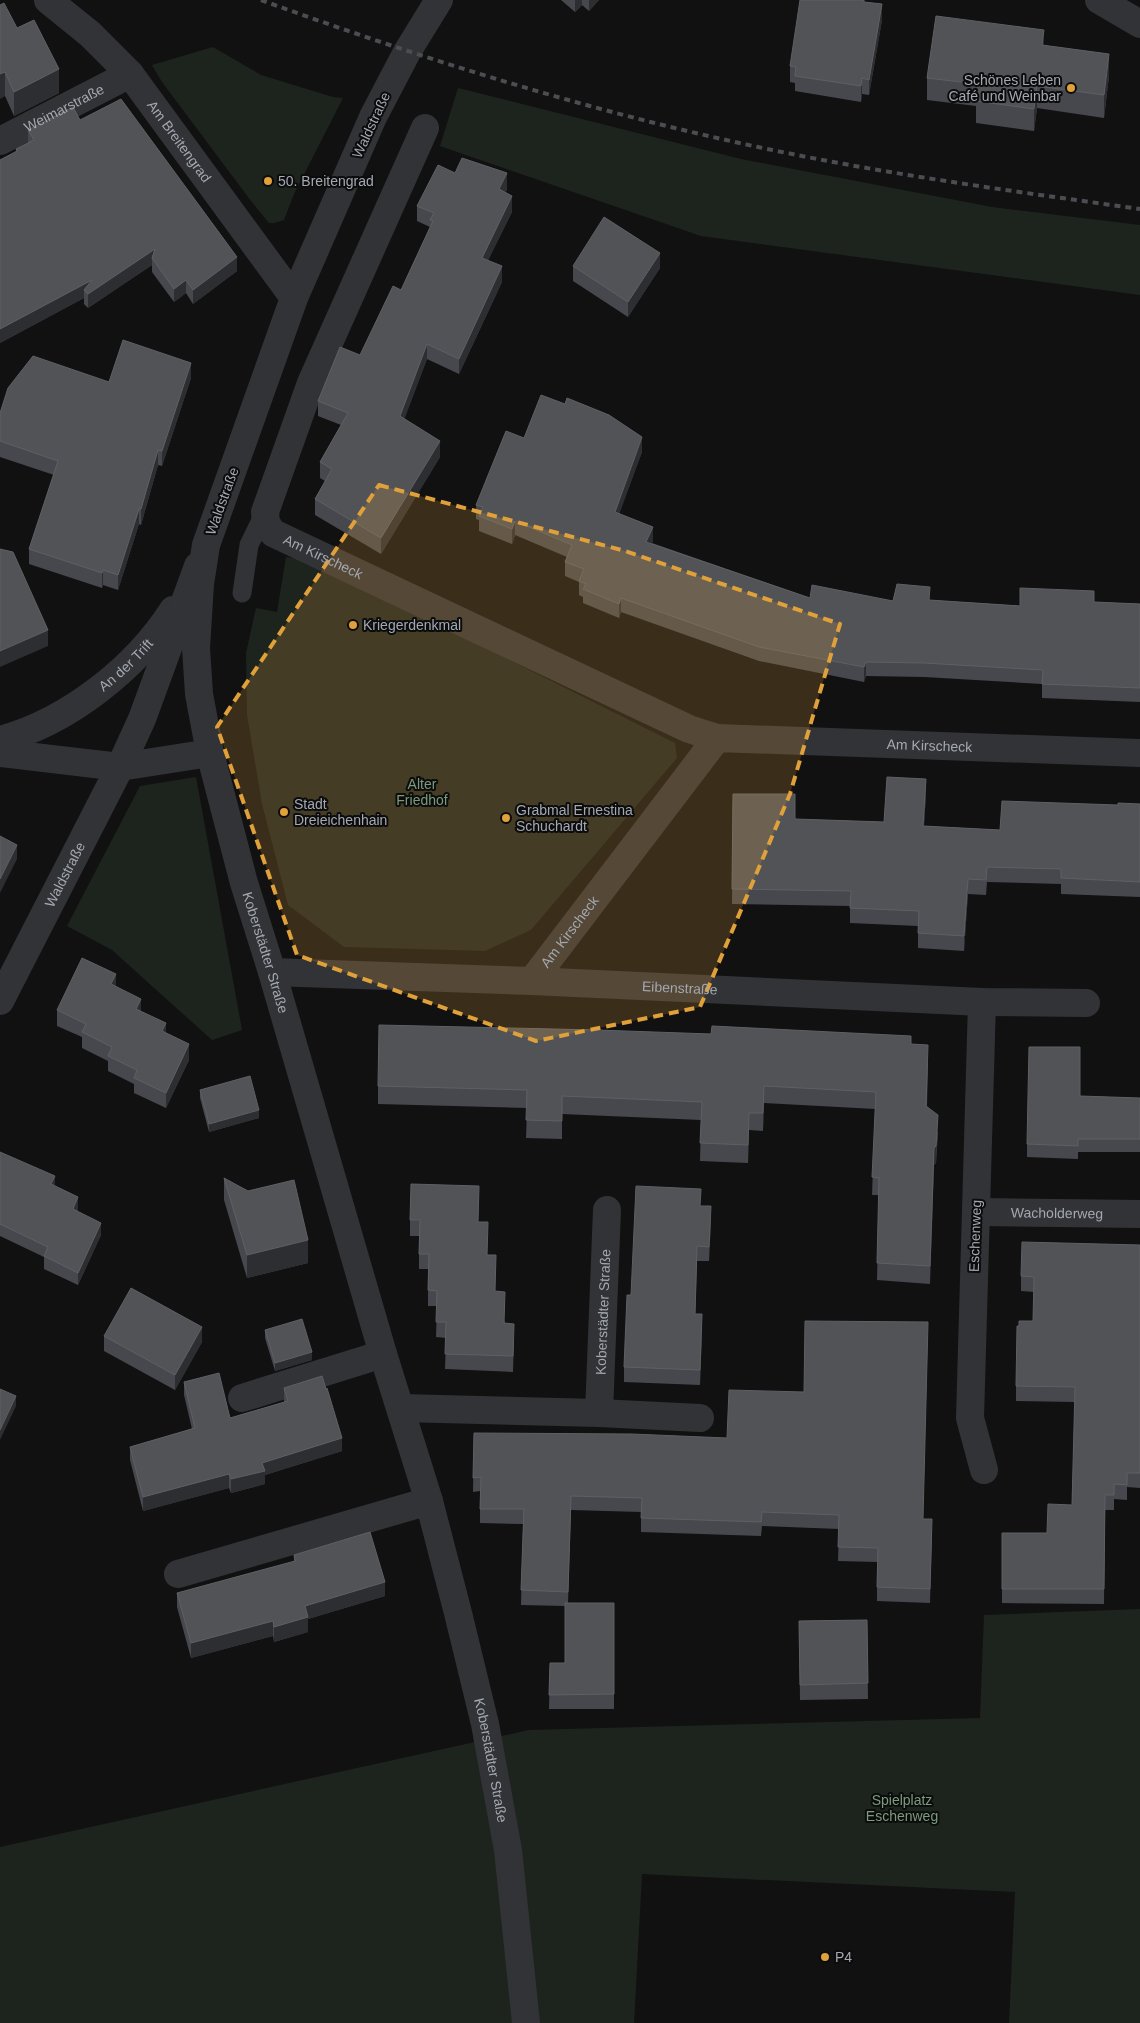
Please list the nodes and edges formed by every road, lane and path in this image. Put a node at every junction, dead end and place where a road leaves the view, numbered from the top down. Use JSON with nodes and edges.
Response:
{"nodes":[{"id":1,"x":48,"y":0,"type":"edge"},
{"id":2,"x":438,"y":0,"type":"edge"},
{"id":3,"x":1099,"y":0,"type":"edge"},
{"id":4,"x":1140,"y":24,"type":"edge"},
{"id":5,"x":130,"y":74,"type":"junction"},
{"id":6,"x":425,"y":128,"type":"dead end"},
{"id":7,"x":0,"y":142,"type":"edge"},
{"id":8,"x":294,"y":298,"type":"junction"},
{"id":9,"x":265,"y":512,"type":"junction"},
{"id":10,"x":206,"y":545,"type":"junction"},
{"id":11,"x":242,"y":593,"type":"dead end"},
{"id":12,"x":717,"y":738,"type":"junction"},
{"id":13,"x":0,"y":740,"type":"edge"},
{"id":14,"x":0,"y":753,"type":"edge"},
{"id":15,"x":210,"y":753,"type":"junction"},
{"id":16,"x":1140,"y":753,"type":"edge"},
{"id":17,"x":120,"y":767,"type":"junction"},
{"id":18,"x":272,"y":972,"type":"junction"},
{"id":19,"x":532,"y":981,"type":"junction"},
{"id":20,"x":0,"y":1001,"type":"edge"},
{"id":21,"x":982,"y":1002,"type":"junction"},
{"id":22,"x":1086,"y":1003,"type":"dead end"},
{"id":23,"x":607,"y":1210,"type":"dead end"},
{"id":24,"x":976,"y":1212,"type":"junction"},
{"id":25,"x":1140,"y":1214,"type":"edge"},
{"id":26,"x":383,"y":1354,"type":"junction"},
{"id":27,"x":242,"y":1398,"type":"dead end"},
{"id":28,"x":401,"y":1408,"type":"junction"},
{"id":29,"x":599,"y":1413,"type":"junction"},
{"id":30,"x":700,"y":1418,"type":"dead end"},
{"id":31,"x":984,"y":1470,"type":"dead end"},
{"id":32,"x":429,"y":1501,"type":"junction"},
{"id":33,"x":178,"y":1574,"type":"dead end"},
{"id":34,"x":526,"y":2023,"type":"edge"}],
"edges":[{"from":1,"to":5,"type":"street","name":"Am Breitengrad"},
{"from":2,"to":8,"type":"street","name":"Waldstraße"},
{"from":3,"to":4,"type":"street"},
{"from":5,"to":7,"type":"street","name":"Weimarstraße"},
{"from":5,"to":8,"type":"street","name":"Am Breitengrad"},
{"from":6,"to":9,"type":"street"},
{"from":8,"to":10,"type":"street","name":"Waldstraße"},
{"from":9,"to":11,"type":"lane"},
{"from":9,"to":12,"type":"street","name":"Am Kirscheck"},
{"from":10,"to":13,"type":"street","name":"An der Trift"},
{"from":10,"to":15,"type":"street","name":"Koberstädter Straße"},
{"from":10,"to":17,"type":"street","name":"Waldstraße"},
{"from":12,"to":16,"type":"street","name":"Am Kirscheck"},
{"from":12,"to":19,"type":"street","name":"Am Kirscheck"},
{"from":14,"to":17,"type":"street"},
{"from":15,"to":17,"type":"street"},
{"from":15,"to":18,"type":"street","name":"Koberstädter Straße"},
{"from":17,"to":20,"type":"street","name":"Waldstraße"},
{"from":18,"to":19,"type":"street","name":"Eibenstraße"},
{"from":18,"to":26,"type":"street","name":"Koberstädter Straße"},
{"from":19,"to":21,"type":"street","name":"Eibenstraße"},
{"from":21,"to":22,"type":"street","name":"Eibenstraße"},
{"from":21,"to":24,"type":"street","name":"Eschenweg"},
{"from":23,"to":29,"type":"street","name":"Koberstädter Straße"},
{"from":24,"to":25,"type":"street","name":"Wacholderweg"},
{"from":24,"to":31,"type":"street","name":"Eschenweg"},
{"from":26,"to":27,"type":"street"},
{"from":26,"to":28,"type":"street","name":"Koberstädter Straße"},
{"from":28,"to":29,"type":"street"},
{"from":28,"to":32,"type":"street","name":"Koberstädter Straße"},
{"from":29,"to":30,"type":"street"},
{"from":32,"to":33,"type":"street"},
{"from":32,"to":34,"type":"street","name":"Koberstädter Straße"}]}
